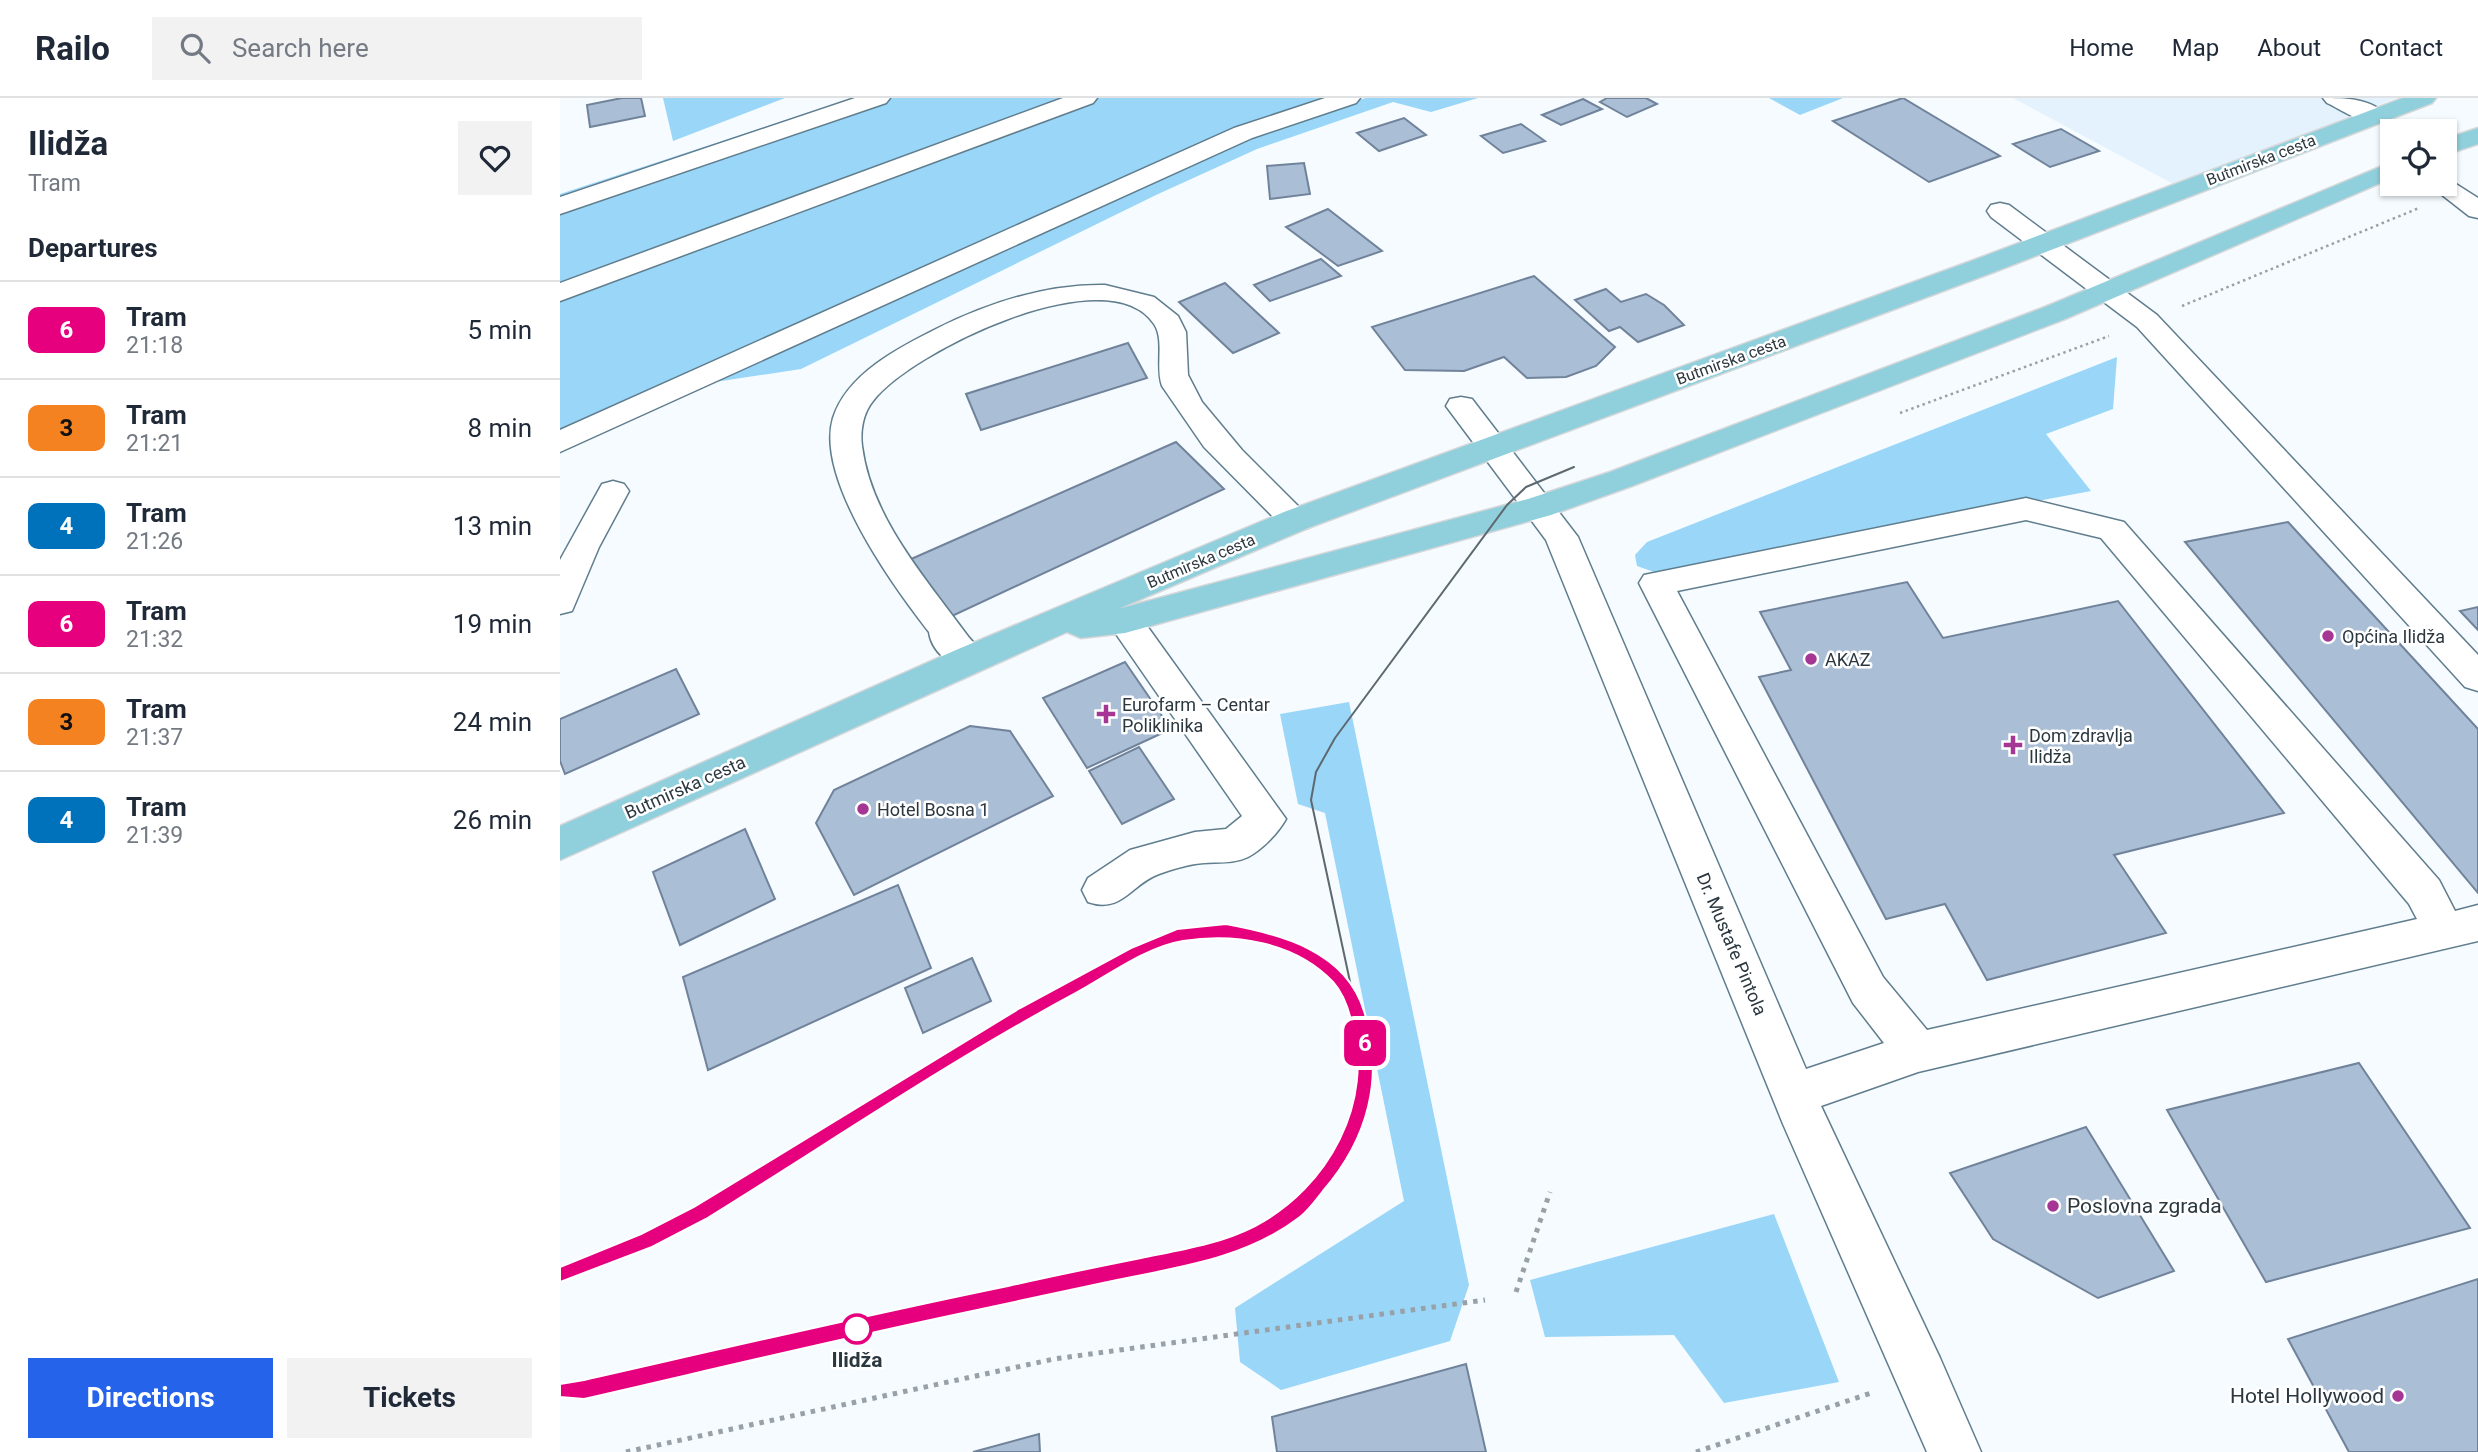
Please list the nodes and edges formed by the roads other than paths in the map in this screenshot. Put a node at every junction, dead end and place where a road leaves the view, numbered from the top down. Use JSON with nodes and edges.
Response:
{"nodes":[{"id":1,"x":878,"y":98,"type":"edge"},
{"id":2,"x":1085,"y":98,"type":"edge"},
{"id":3,"x":1348,"y":98,"type":"edge"},
{"id":4,"x":2334,"y":98,"type":"edge"},
{"id":5,"x":2424,"y":98,"type":"edge"},
{"id":6,"x":2375,"y":117,"type":"junction"},
{"id":7,"x":2478,"y":135,"type":"edge"},
{"id":8,"x":2457,"y":143,"type":"edge"},
{"id":9,"x":2380,"y":174,"type":"edge"},
{"id":10,"x":2457,"y":195,"type":"edge"},
{"id":11,"x":560,"y":206,"type":"edge"},
{"id":12,"x":2478,"y":210,"type":"edge"},
{"id":13,"x":2000,"y":211,"type":"dead end"},
{"id":14,"x":2044,"y":243,"type":"junction"},
{"id":15,"x":2108,"y":290,"type":"junction"},
{"id":16,"x":560,"y":293,"type":"edge"},
{"id":17,"x":1461,"y":406,"type":"dead end"},
{"id":18,"x":560,"y":442,"type":"edge"},
{"id":19,"x":1491,"y":448,"type":"junction"},
{"id":20,"x":613,"y":491,"type":"dead end"},
{"id":21,"x":1539,"y":507,"type":"junction"},
{"id":22,"x":1296,"y":520,"type":"junction"},
{"id":23,"x":560,"y":602,"type":"edge"},
{"id":24,"x":1125,"y":621,"type":"junction"},
{"id":25,"x":1040,"y":629,"type":"junction"},
{"id":26,"x":970,"y":659,"type":"junction"},
{"id":27,"x":2478,"y":678,"type":"edge"},
{"id":28,"x":560,"y":844,"type":"edge"},
{"id":29,"x":1103,"y":890,"type":"dead end"},
{"id":30,"x":2460,"y":926,"type":"edge"},
{"id":31,"x":1918,"y":1052,"type":"junction"},
{"id":32,"x":1794,"y":1094,"type":"junction"},
{"id":33,"x":1954,"y":1452,"type":"edge"}],
"edges":[{"from":1,"to":11,"type":"street"},
{"from":2,"to":16,"type":"street"},
{"from":3,"to":18,"type":"street"},
{"from":4,"to":6,"type":"street"},
{"from":5,"to":6,"type":"main road","name":"Butmirska cesta"},
{"from":6,"to":14,"type":"main road","name":"Butmirska cesta"},
{"from":7,"to":8,"type":"main road"},
{"from":9,"to":15,"type":"main road","name":"Butmirska cesta"},
{"from":10,"to":12,"type":"street"},
{"from":13,"to":14,"type":"street"},
{"from":14,"to":15,"type":"street"},
{"from":14,"to":19,"type":"main road","name":"Butmirska cesta"},
{"from":15,"to":21,"type":"main road","name":"Butmirska cesta"},
{"from":15,"to":27,"type":"street"},
{"from":17,"to":19,"type":"street","name":"Dr. Mustafe Pintola"},
{"from":19,"to":21,"type":"street","name":"Dr. Mustafe Pintola"},
{"from":19,"to":22,"type":"main road","name":"Butmirska cesta"},
{"from":20,"to":23,"type":"street"},
{"from":21,"to":24,"type":"main road","name":"Butmirska cesta"},
{"from":21,"to":32,"type":"street","name":"Dr. Mustafe Pintola"},
{"from":22,"to":25,"type":"main road","name":"Butmirska cesta"},
{"from":22,"to":26,"type":"street"},
{"from":24,"to":25,"type":"main road","name":"Butmirska cesta"},
{"from":24,"to":29,"type":"street"},
{"from":25,"to":26,"type":"main road","name":"Butmirska cesta"},
{"from":26,"to":28,"type":"main road","name":"Butmirska cesta"},
{"from":30,"to":31,"type":"street"},
{"from":30,"to":31,"type":"street"},
{"from":31,"to":32,"type":"street"},
{"from":32,"to":33,"type":"street","name":"Dr. Mustafe Pintola"}]}
